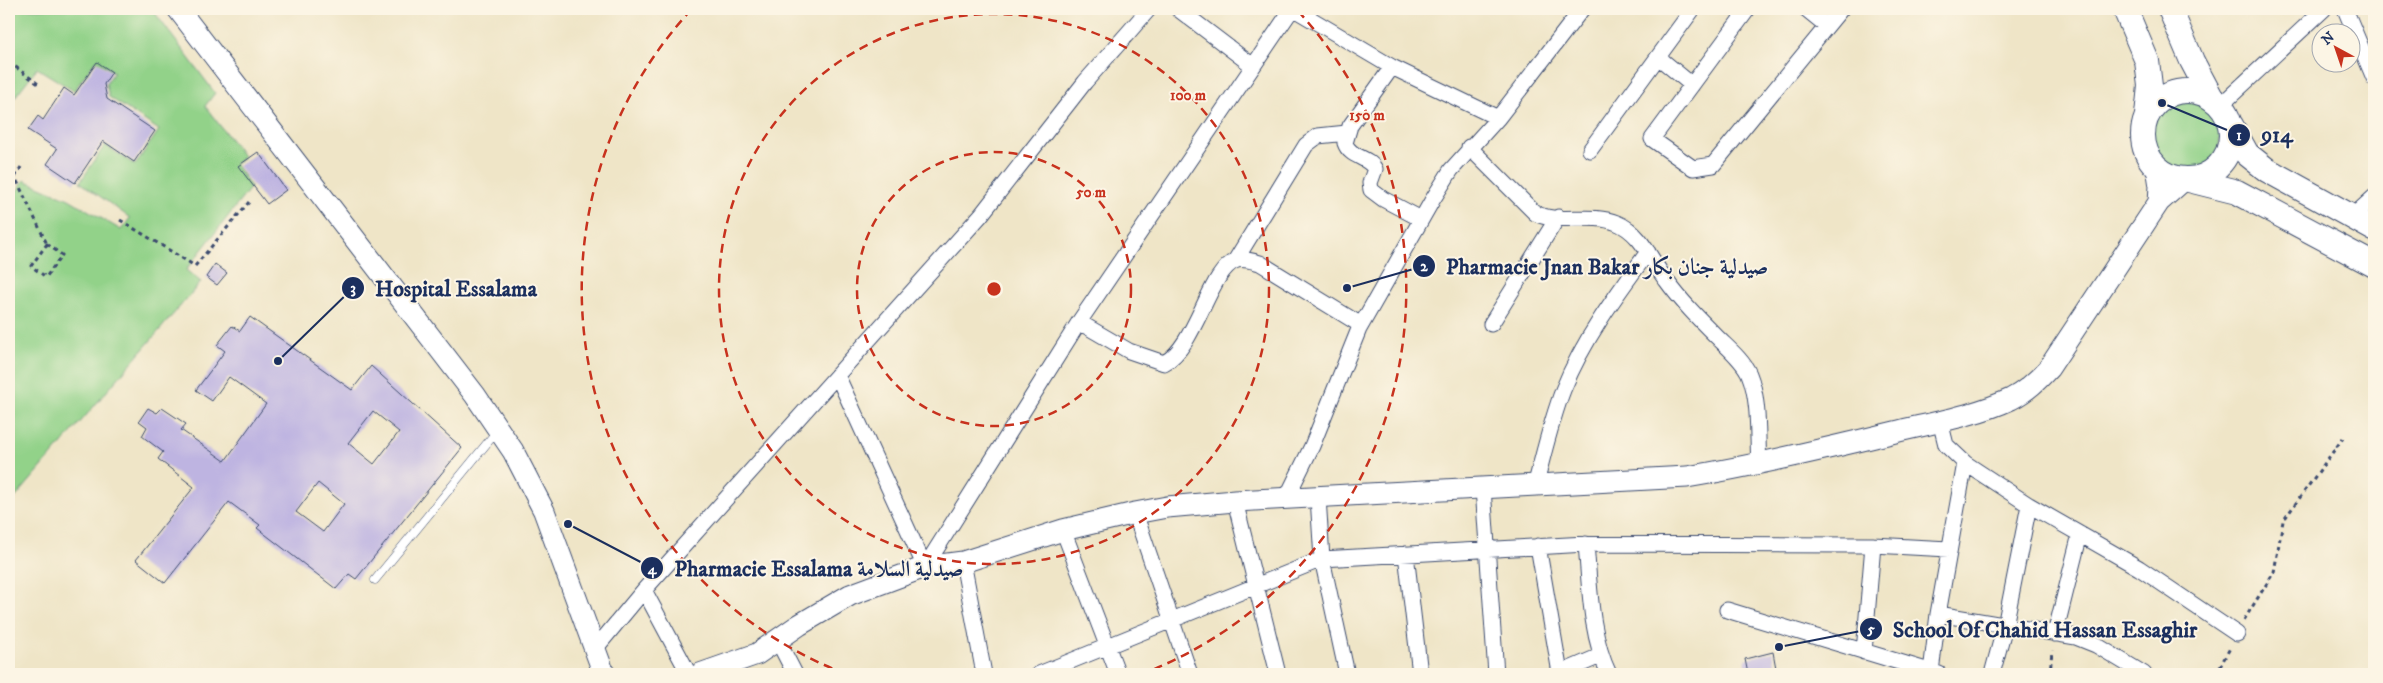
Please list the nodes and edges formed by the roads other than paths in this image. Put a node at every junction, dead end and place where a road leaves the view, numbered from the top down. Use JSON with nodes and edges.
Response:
{"nodes":[{"id":1,"x":178,"y":9,"type":"edge"},
{"id":2,"x":1149,"y":9,"type":"edge"},
{"id":3,"x":1178,"y":9,"type":"edge"},
{"id":4,"x":1293,"y":9,"type":"edge"},
{"id":5,"x":1582,"y":9,"type":"edge"},
{"id":6,"x":1693,"y":9,"type":"edge"},
{"id":7,"x":1748,"y":9,"type":"edge"},
{"id":8,"x":1806,"y":9,"type":"edge"},
{"id":9,"x":1841,"y":9,"type":"edge"},
{"id":10,"x":2125,"y":9,"type":"edge"},
{"id":11,"x":2170,"y":9,"type":"edge"},
{"id":12,"x":2324,"y":9,"type":"edge"},
{"id":13,"x":2346,"y":9,"type":"edge"},
{"id":14,"x":1827,"y":26,"type":"junction"},
{"id":15,"x":1658,"y":57,"type":"junction"},
{"id":16,"x":1253,"y":66,"type":"junction"},
{"id":17,"x":1392,"y":66,"type":"junction"},
{"id":18,"x":2374,"y":78,"type":"edge"},
{"id":19,"x":1692,"y":85,"type":"junction"},
{"id":20,"x":2221,"y":109,"type":"junction"},
{"id":21,"x":2147,"y":115,"type":"junction"},
{"id":22,"x":1498,"y":118,"type":"junction"},
{"id":23,"x":1347,"y":133,"type":"junction"},
{"id":24,"x":1469,"y":147,"type":"junction"},
{"id":25,"x":1590,"y":150,"type":"dead end"},
{"id":26,"x":2156,"y":167,"type":"junction"},
{"id":27,"x":2187,"y":179,"type":"junction"},
{"id":28,"x":2374,"y":197,"type":"edge"},
{"id":29,"x":2159,"y":202,"type":"junction"},
{"id":30,"x":1558,"y":217,"type":"junction"},
{"id":31,"x":2352,"y":217,"type":"junction"},
{"id":32,"x":1421,"y":220,"type":"junction"},
{"id":33,"x":2374,"y":228,"type":"edge"},
{"id":34,"x":1648,"y":252,"type":"junction"},
{"id":35,"x":1235,"y":261,"type":"junction"},
{"id":36,"x":2374,"y":265,"type":"edge"},
{"id":37,"x":1079,"y":322,"type":"junction"},
{"id":38,"x":1491,"y":324,"type":"dead end"},
{"id":39,"x":1362,"y":325,"type":"junction"},
{"id":40,"x":837,"y":375,"type":"junction"},
{"id":41,"x":1940,"y":421,"type":"junction"},
{"id":42,"x":498,"y":429,"type":"junction"},
{"id":43,"x":1965,"y":463,"type":"junction"},
{"id":44,"x":1759,"y":465,"type":"junction"},
{"id":45,"x":1535,"y":486,"type":"junction"},
{"id":46,"x":1483,"y":488,"type":"junction"},
{"id":47,"x":1318,"y":497,"type":"junction"},
{"id":48,"x":1286,"y":499,"type":"junction"},
{"id":49,"x":1235,"y":501,"type":"junction"},
{"id":50,"x":2029,"y":504,"type":"junction"},
{"id":51,"x":1135,"y":513,"type":"junction"},
{"id":52,"x":1063,"y":530,"type":"junction"},
{"id":53,"x":2080,"y":534,"type":"junction"},
{"id":54,"x":1586,"y":544,"type":"junction"},
{"id":55,"x":1873,"y":545,"type":"junction"},
{"id":56,"x":1538,"y":546,"type":"junction"},
{"id":57,"x":1486,"y":549,"type":"junction"},
{"id":58,"x":1949,"y":549,"type":"junction"},
{"id":59,"x":1406,"y":554,"type":"junction"},
{"id":60,"x":1322,"y":559,"type":"junction"},
{"id":61,"x":963,"y":562,"type":"junction"},
{"id":62,"x":925,"y":567,"type":"junction"},
{"id":63,"x":375,"y":580,"type":"dead end"},
{"id":64,"x":1257,"y":585,"type":"junction"},
{"id":65,"x":644,"y":590,"type":"junction"},
{"id":66,"x":1727,"y":610,"type":"dead end"},
{"id":67,"x":1938,"y":614,"type":"junction"},
{"id":68,"x":1172,"y":620,"type":"junction"},
{"id":69,"x":2006,"y":626,"type":"junction"},
{"id":70,"x":2055,"y":634,"type":"junction"},
{"id":71,"x":2237,"y":634,"type":"road end"},
{"id":72,"x":778,"y":641,"type":"junction"},
{"id":73,"x":1108,"y":645,"type":"junction"},
{"id":74,"x":595,"y":649,"type":"junction"},
{"id":75,"x":1864,"y":652,"type":"junction"},
{"id":76,"x":1600,"y":656,"type":"junction"},
{"id":77,"x":9,"y":671,"type":"edge"},
{"id":78,"x":1935,"y":673,"type":"edge"},
{"id":79,"x":13,"y":674,"type":"edge"},
{"id":80,"x":604,"y":674,"type":"edge"},
{"id":81,"x":689,"y":674,"type":"edge"},
{"id":82,"x":700,"y":674,"type":"edge"},
{"id":83,"x":795,"y":674,"type":"edge"},
{"id":84,"x":984,"y":674,"type":"edge"},
{"id":85,"x":1041,"y":674,"type":"edge"},
{"id":86,"x":1118,"y":674,"type":"edge"},
{"id":87,"x":1190,"y":674,"type":"edge"},
{"id":88,"x":1278,"y":674,"type":"edge"},
{"id":89,"x":1347,"y":674,"type":"edge"},
{"id":90,"x":1420,"y":674,"type":"edge"},
{"id":91,"x":1496,"y":674,"type":"edge"},
{"id":92,"x":1559,"y":674,"type":"edge"},
{"id":93,"x":1610,"y":674,"type":"edge"},
{"id":94,"x":1992,"y":674,"type":"edge"},
{"id":95,"x":2144,"y":674,"type":"edge"}],
"edges":[{"from":1,"to":42,"type":"street"},
{"from":2,"to":40,"type":"street"},
{"from":3,"to":16,"type":"street"},
{"from":4,"to":16,"type":"street"},
{"from":4,"to":17,"type":"street"},
{"from":5,"to":22,"type":"street"},
{"from":6,"to":15,"type":"street"},
{"from":7,"to":19,"type":"street"},
{"from":8,"to":14,"type":"street"},
{"from":9,"to":14,"type":"street"},
{"from":10,"to":21,"type":"main road"},
{"from":11,"to":20,"type":"main road"},
{"from":12,"to":20,"type":"street"},
{"from":13,"to":18,"type":"street"},
{"from":14,"to":19,"type":"street"},
{"from":15,"to":19,"type":"street"},
{"from":15,"to":25,"type":"street"},
{"from":16,"to":37,"type":"street"},
{"from":17,"to":22,"type":"street"},
{"from":17,"to":23,"type":"street"},
{"from":20,"to":21,"type":"main road"},
{"from":20,"to":27,"type":"main road"},
{"from":20,"to":31,"type":"main road"},
{"from":21,"to":26,"type":"main road"},
{"from":22,"to":24,"type":"street"},
{"from":23,"to":32,"type":"street"},
{"from":23,"to":35,"type":"street"},
{"from":24,"to":30,"type":"street"},
{"from":24,"to":32,"type":"street"},
{"from":26,"to":27,"type":"main road"},
{"from":26,"to":29,"type":"street"},
{"from":27,"to":29,"type":"street"},
{"from":27,"to":36,"type":"main road"},
{"from":28,"to":31,"type":"street"},
{"from":29,"to":41,"type":"street"},
{"from":30,"to":34,"type":"street"},
{"from":30,"to":38,"type":"street"},
{"from":31,"to":33,"type":"main road"},
{"from":32,"to":39,"type":"street"},
{"from":34,"to":44,"type":"street"},
{"from":34,"to":45,"type":"street"},
{"from":35,"to":37,"type":"street"},
{"from":35,"to":39,"type":"street"},
{"from":37,"to":62,"type":"street"},
{"from":39,"to":48,"type":"street"},
{"from":40,"to":62,"type":"street"},
{"from":40,"to":65,"type":"street"},
{"from":41,"to":43,"type":"street"},
{"from":41,"to":44,"type":"street"},
{"from":42,"to":63,"type":"lane"},
{"from":42,"to":74,"type":"street"},
{"from":43,"to":50,"type":"street"},
{"from":43,"to":58,"type":"street"},
{"from":44,"to":45,"type":"street"},
{"from":45,"to":46,"type":"street"},
{"from":46,"to":47,"type":"street"},
{"from":46,"to":57,"type":"street"},
{"from":47,"to":48,"type":"street"},
{"from":47,"to":60,"type":"street"},
{"from":48,"to":49,"type":"street"},
{"from":49,"to":51,"type":"street"},
{"from":49,"to":64,"type":"street"},
{"from":50,"to":53,"type":"street"},
{"from":50,"to":69,"type":"street"},
{"from":51,"to":52,"type":"street"},
{"from":51,"to":68,"type":"street"},
{"from":52,"to":61,"type":"street"},
{"from":52,"to":73,"type":"street"},
{"from":53,"to":70,"type":"street"},
{"from":53,"to":71,"type":"street"},
{"from":54,"to":55,"type":"street"},
{"from":54,"to":56,"type":"street"},
{"from":54,"to":76,"type":"street"},
{"from":55,"to":58,"type":"street"},
{"from":55,"to":75,"type":"street"},
{"from":56,"to":57,"type":"street"},
{"from":56,"to":92,"type":"street"},
{"from":57,"to":59,"type":"street"},
{"from":57,"to":91,"type":"street"},
{"from":58,"to":67,"type":"street"},
{"from":59,"to":60,"type":"street"},
{"from":59,"to":90,"type":"street"},
{"from":60,"to":64,"type":"street"},
{"from":60,"to":89,"type":"street"},
{"from":61,"to":62,"type":"street"},
{"from":61,"to":84,"type":"street"},
{"from":62,"to":72,"type":"street"},
{"from":64,"to":68,"type":"street"},
{"from":64,"to":88,"type":"street"},
{"from":65,"to":74,"type":"street"},
{"from":65,"to":81,"type":"street"},
{"from":66,"to":75,"type":"street"},
{"from":67,"to":69,"type":"street"},
{"from":67,"to":78,"type":"street"},
{"from":68,"to":73,"type":"street"},
{"from":68,"to":87,"type":"street"},
{"from":69,"to":70,"type":"street"},
{"from":69,"to":94,"type":"street"},
{"from":70,"to":95,"type":"street"},
{"from":72,"to":82,"type":"street"},
{"from":72,"to":83,"type":"street"},
{"from":73,"to":85,"type":"street"},
{"from":73,"to":86,"type":"street"},
{"from":74,"to":80,"type":"street"},
{"from":75,"to":78,"type":"street"},
{"from":76,"to":92,"type":"street"},
{"from":76,"to":93,"type":"street"},
{"from":77,"to":79,"type":"lane"}]}
